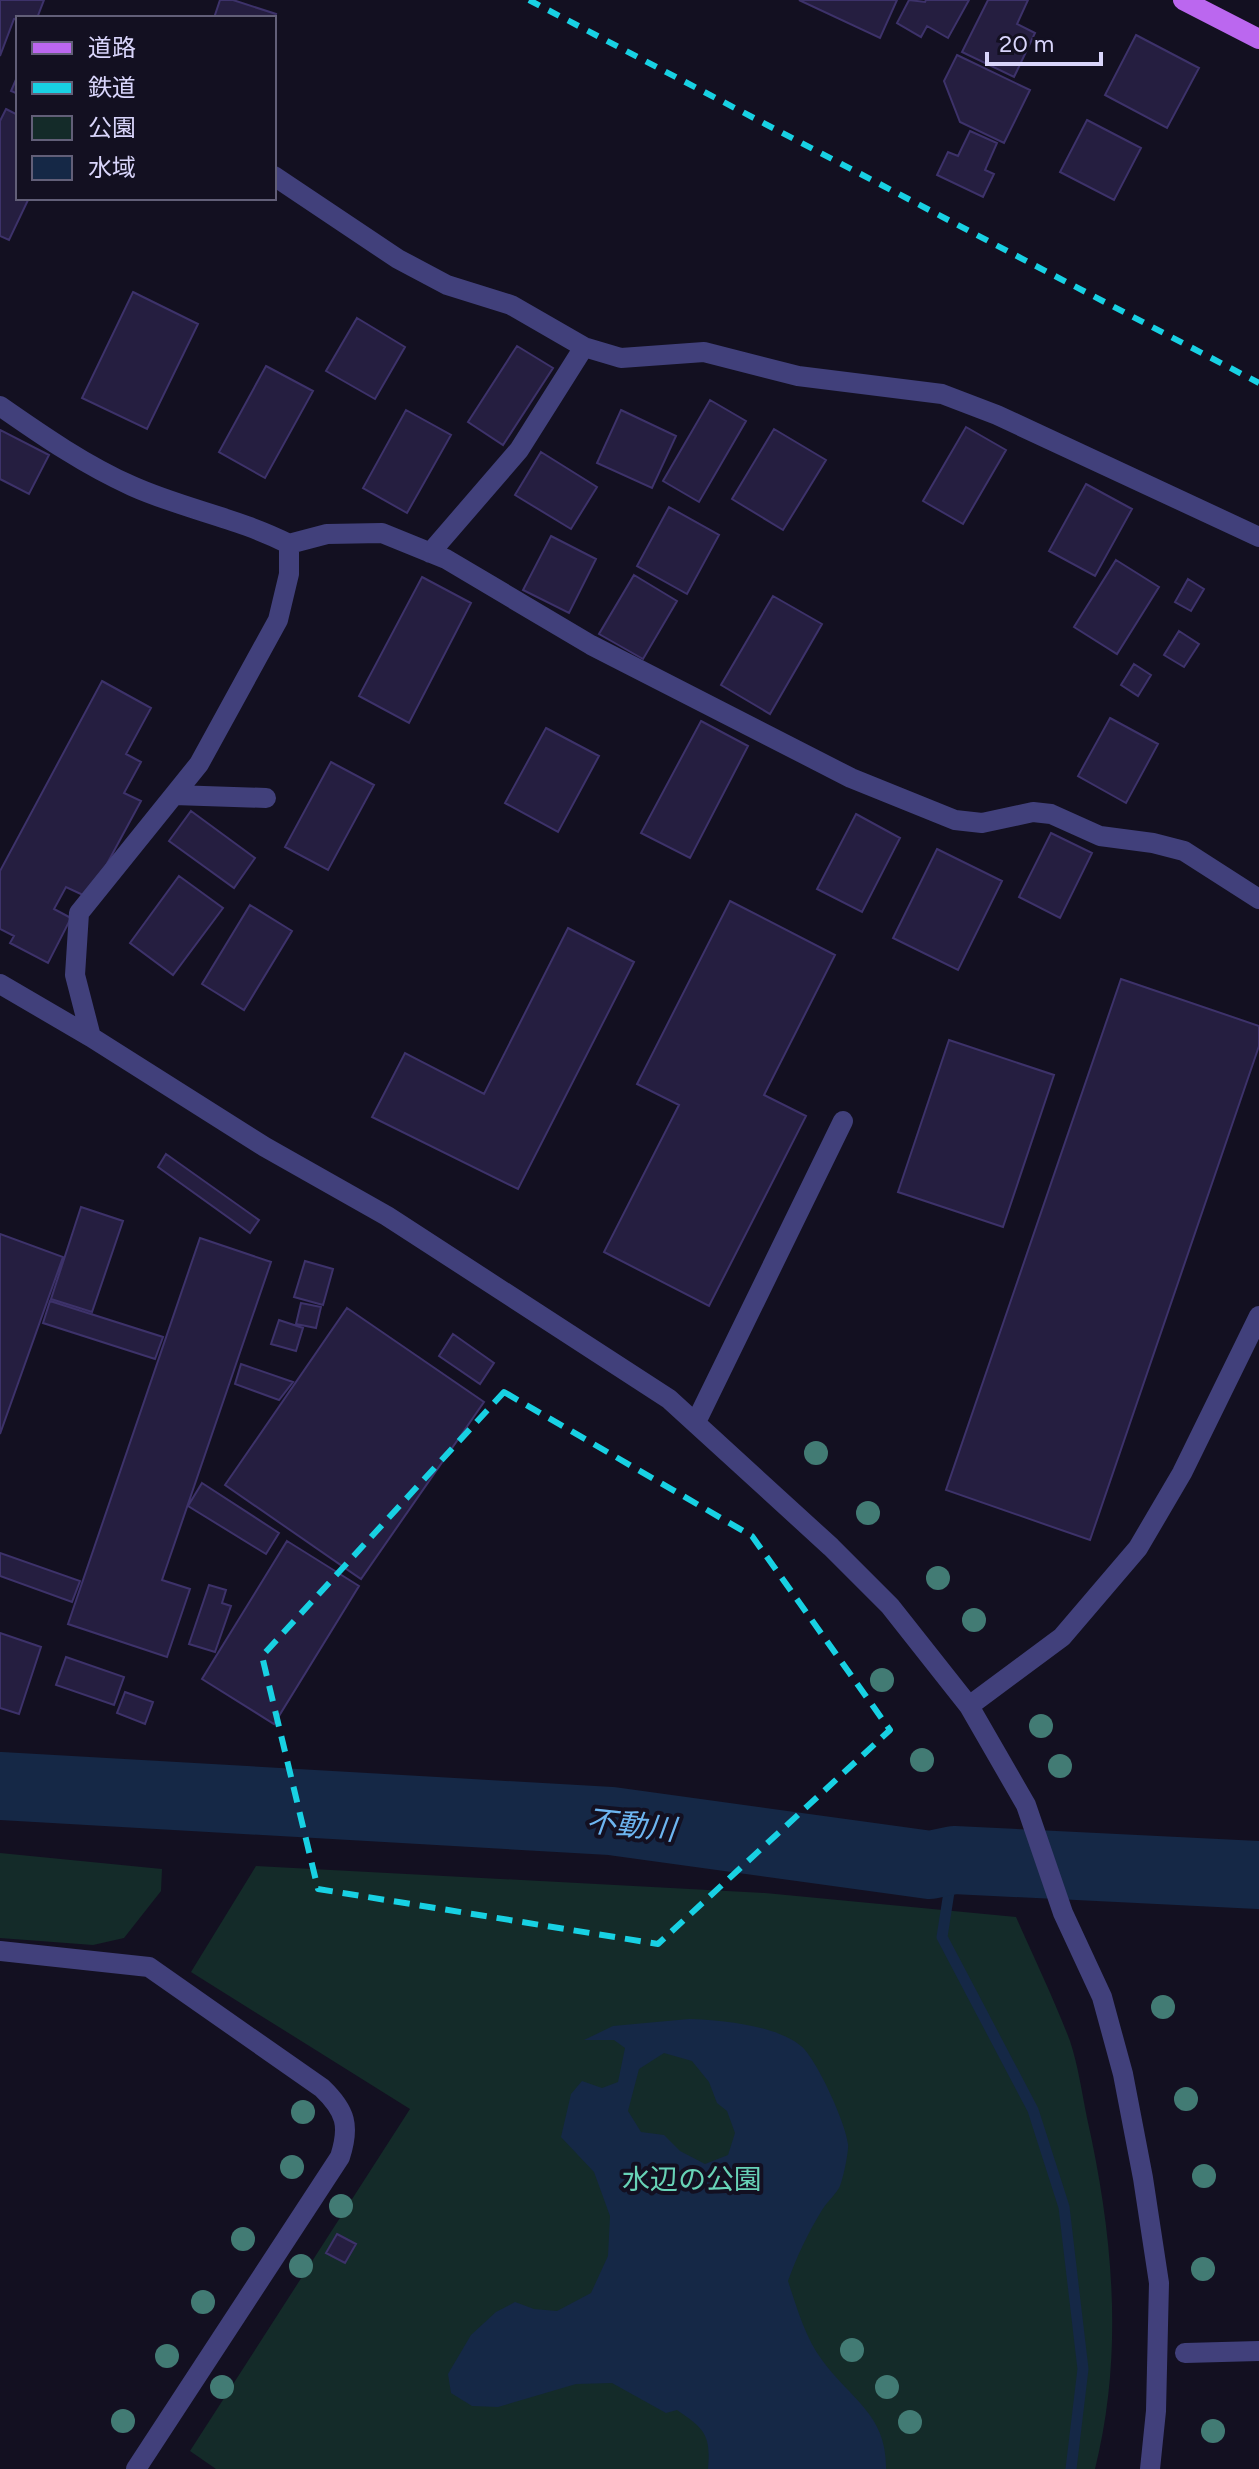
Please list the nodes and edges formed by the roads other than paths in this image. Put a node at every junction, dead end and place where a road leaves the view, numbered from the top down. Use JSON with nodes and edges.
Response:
{"nodes":[{"id":1,"x":1183,"y":0,"type":"edge"},
{"id":2,"x":1259,"y":39,"type":"edge"},
{"id":3,"x":276,"y":177,"type":"edge"},
{"id":4,"x":584,"y":347,"type":"junction"},
{"id":5,"x":0,"y":406,"type":"edge"},
{"id":6,"x":1259,"y":537,"type":"edge"},
{"id":7,"x":289,"y":544,"type":"junction"},
{"id":8,"x":430,"y":553,"type":"junction"},
{"id":9,"x":174,"y":795,"type":"junction"},
{"id":10,"x":266,"y":798,"type":"dead end"},
{"id":11,"x":1259,"y":899,"type":"edge"},
{"id":12,"x":0,"y":984,"type":"edge"},
{"id":13,"x":91,"y":1037,"type":"junction"},
{"id":14,"x":843,"y":1121,"type":"dead end"},
{"id":15,"x":1259,"y":1316,"type":"edge"},
{"id":16,"x":696,"y":1422,"type":"junction"},
{"id":17,"x":969,"y":1706,"type":"junction"},
{"id":18,"x":0,"y":1951,"type":"edge"},
{"id":19,"x":1259,"y":2351,"type":"edge"},
{"id":20,"x":1185,"y":2353,"type":"dead end"},
{"id":21,"x":136,"y":2469,"type":"edge"},
{"id":22,"x":1150,"y":2469,"type":"edge"}],
"edges":[{"from":1,"to":2,"type":"main road"},
{"from":3,"to":4,"type":"street"},
{"from":4,"to":6,"type":"street"},
{"from":4,"to":8,"type":"street"},
{"from":5,"to":7,"type":"street"},
{"from":7,"to":8,"type":"street"},
{"from":7,"to":9,"type":"street"},
{"from":8,"to":11,"type":"street"},
{"from":9,"to":10,"type":"street"},
{"from":9,"to":13,"type":"street"},
{"from":12,"to":13,"type":"street"},
{"from":13,"to":16,"type":"street"},
{"from":14,"to":16,"type":"street"},
{"from":15,"to":17,"type":"street"},
{"from":16,"to":17,"type":"street"},
{"from":17,"to":22,"type":"street"},
{"from":18,"to":21,"type":"street"},
{"from":19,"to":20,"type":"street"}]}
